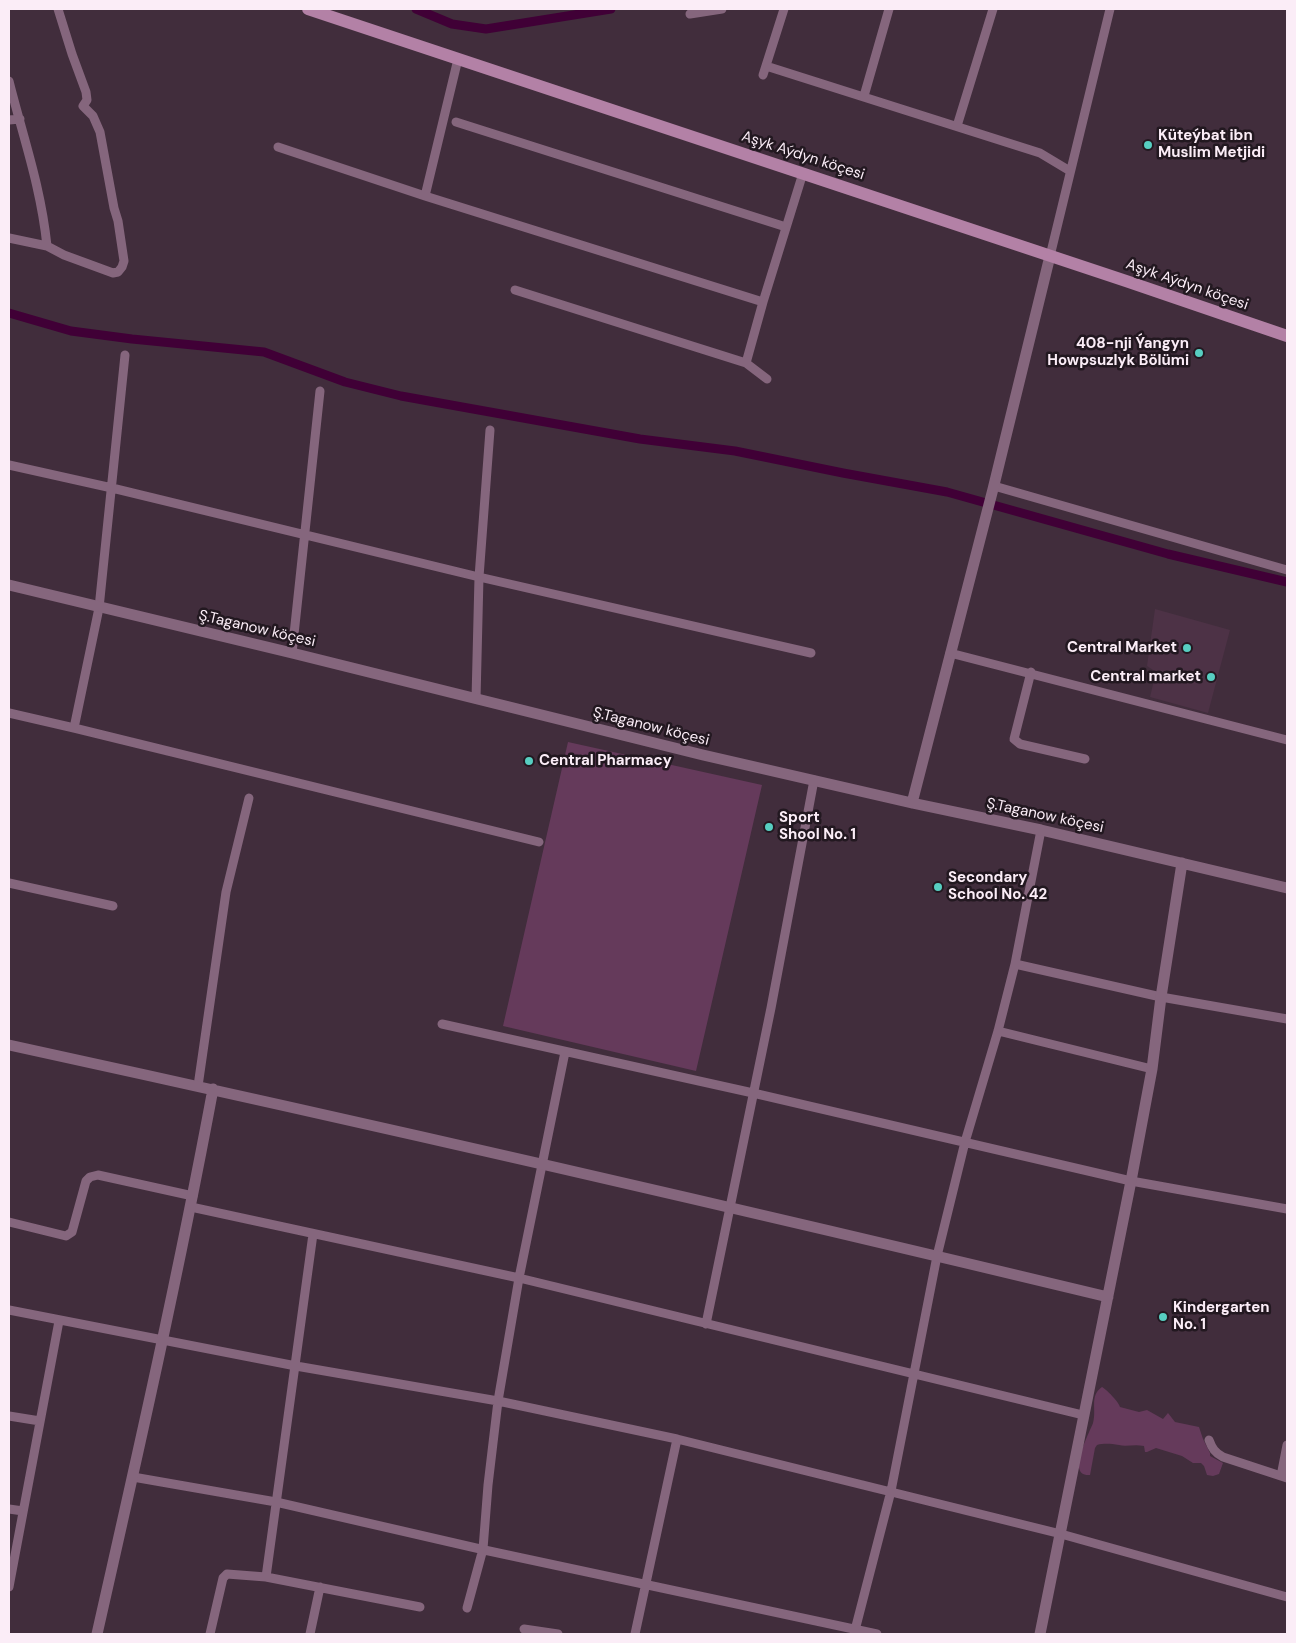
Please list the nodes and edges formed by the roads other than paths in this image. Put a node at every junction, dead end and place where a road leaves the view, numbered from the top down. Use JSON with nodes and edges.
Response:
{"nodes":[{"id":1,"x":58,"y":9,"type":"edge"},
{"id":2,"x":308,"y":9,"type":"edge"},
{"id":3,"x":722,"y":9,"type":"edge"},
{"id":4,"x":784,"y":9,"type":"edge"},
{"id":5,"x":889,"y":9,"type":"edge"},
{"id":6,"x":993,"y":9,"type":"edge"},
{"id":7,"x":1110,"y":9,"type":"edge"},
{"id":8,"x":690,"y":14,"type":"dead end"},
{"id":9,"x":458,"y":59,"type":"junction"},
{"id":10,"x":9,"y":81,"type":"edge"},
{"id":11,"x":864,"y":96,"type":"junction"},
{"id":12,"x":20,"y":119,"type":"junction"},
{"id":13,"x":9,"y":120,"type":"edge"},
{"id":14,"x":456,"y":122,"type":"dead end"},
{"id":15,"x":957,"y":126,"type":"junction"},
{"id":16,"x":278,"y":147,"type":"dead end"},
{"id":17,"x":1070,"y":171,"type":"junction"},
{"id":18,"x":803,"y":173,"type":"junction"},
{"id":19,"x":425,"y":196,"type":"junction"},
{"id":20,"x":786,"y":227,"type":"junction"},
{"id":21,"x":9,"y":238,"type":"edge"},
{"id":22,"x":47,"y":246,"type":"junction"},
{"id":23,"x":1050,"y":256,"type":"junction"},
{"id":24,"x":515,"y":290,"type":"dead end"},
{"id":25,"x":763,"y":302,"type":"junction"},
{"id":26,"x":1287,"y":336,"type":"edge"},
{"id":27,"x":125,"y":355,"type":"dead end"},
{"id":28,"x":746,"y":363,"type":"junction"},
{"id":29,"x":767,"y":379,"type":"dead end"},
{"id":30,"x":320,"y":391,"type":"dead end"},
{"id":31,"x":490,"y":430,"type":"dead end"},
{"id":32,"x":9,"y":465,"type":"edge"},
{"id":33,"x":112,"y":488,"type":"junction"},
{"id":34,"x":994,"y":488,"type":"junction"},
{"id":35,"x":305,"y":534,"type":"junction"},
{"id":36,"x":1287,"y":570,"type":"edge"},
{"id":37,"x":479,"y":576,"type":"junction"},
{"id":38,"x":9,"y":586,"type":"edge"},
{"id":39,"x":99,"y":608,"type":"junction"},
{"id":40,"x":292,"y":652,"type":"junction"},
{"id":41,"x":950,"y":652,"type":"junction"},
{"id":42,"x":811,"y":653,"type":"dead end"},
{"id":43,"x":1031,"y":672,"type":"junction"},
{"id":44,"x":476,"y":699,"type":"junction"},
{"id":45,"x":9,"y":714,"type":"edge"},
{"id":46,"x":74,"y":728,"type":"junction"},
{"id":47,"x":1287,"y":740,"type":"edge"},
{"id":48,"x":1085,"y":759,"type":"dead end"},
{"id":49,"x":814,"y":780,"type":"junction"},
{"id":50,"x":249,"y":798,"type":"dead end"},
{"id":51,"x":912,"y":803,"type":"junction"},
{"id":52,"x":1041,"y":830,"type":"junction"},
{"id":53,"x":539,"y":842,"type":"dead end"},
{"id":54,"x":1182,"y":863,"type":"junction"},
{"id":55,"x":9,"y":883,"type":"edge"},
{"id":56,"x":1287,"y":888,"type":"edge"},
{"id":57,"x":113,"y":906,"type":"dead end"},
{"id":58,"x":1015,"y":964,"type":"junction"},
{"id":59,"x":1160,"y":997,"type":"junction"},
{"id":60,"x":1287,"y":1019,"type":"edge"},
{"id":61,"x":442,"y":1024,"type":"dead end"},
{"id":62,"x":998,"y":1031,"type":"junction"},
{"id":63,"x":9,"y":1045,"type":"edge"},
{"id":64,"x":565,"y":1052,"type":"junction"},
{"id":65,"x":1152,"y":1069,"type":"junction"},
{"id":66,"x":198,"y":1086,"type":"junction"},
{"id":67,"x":213,"y":1089,"type":"junction"},
{"id":68,"x":754,"y":1093,"type":"junction"},
{"id":69,"x":965,"y":1142,"type":"junction"},
{"id":70,"x":541,"y":1164,"type":"junction"},
{"id":71,"x":1131,"y":1181,"type":"junction"},
{"id":72,"x":192,"y":1202,"type":"junction"},
{"id":73,"x":732,"y":1207,"type":"junction"},
{"id":74,"x":1287,"y":1209,"type":"edge"},
{"id":75,"x":9,"y":1222,"type":"edge"},
{"id":76,"x":313,"y":1234,"type":"junction"},
{"id":77,"x":937,"y":1256,"type":"junction"},
{"id":78,"x":519,"y":1278,"type":"junction"},
{"id":79,"x":1108,"y":1297,"type":"junction"},
{"id":80,"x":9,"y":1310,"type":"edge"},
{"id":81,"x":59,"y":1321,"type":"junction"},
{"id":82,"x":706,"y":1324,"type":"junction"},
{"id":83,"x":162,"y":1341,"type":"junction"},
{"id":84,"x":296,"y":1366,"type":"junction"},
{"id":85,"x":913,"y":1373,"type":"junction"},
{"id":86,"x":498,"y":1401,"type":"junction"},
{"id":87,"x":1083,"y":1415,"type":"junction"},
{"id":88,"x":9,"y":1416,"type":"edge"},
{"id":89,"x":40,"y":1421,"type":"junction"},
{"id":90,"x":677,"y":1439,"type":"junction"},
{"id":91,"x":1209,"y":1440,"type":"dead end"},
{"id":92,"x":1287,"y":1445,"type":"edge"},
{"id":93,"x":133,"y":1477,"type":"junction"},
{"id":94,"x":1284,"y":1477,"type":"edge"},
{"id":95,"x":891,"y":1491,"type":"junction"},
{"id":96,"x":276,"y":1502,"type":"junction"},
{"id":97,"x":9,"y":1509,"type":"edge"},
{"id":98,"x":23,"y":1511,"type":"junction"},
{"id":99,"x":1061,"y":1534,"type":"junction"},
{"id":100,"x":482,"y":1549,"type":"junction"},
{"id":101,"x":266,"y":1577,"type":"junction"},
{"id":102,"x":646,"y":1584,"type":"junction"},
{"id":103,"x":9,"y":1587,"type":"edge"},
{"id":104,"x":320,"y":1587,"type":"junction"},
{"id":105,"x":1287,"y":1597,"type":"edge"},
{"id":106,"x":420,"y":1607,"type":"dead end"},
{"id":107,"x":467,"y":1608,"type":"dead end"},
{"id":108,"x":524,"y":1629,"type":"dead end"},
{"id":109,"x":855,"y":1632,"type":"edge"},
{"id":110,"x":97,"y":1634,"type":"edge"},
{"id":111,"x":210,"y":1634,"type":"edge"},
{"id":112,"x":310,"y":1634,"type":"edge"},
{"id":113,"x":558,"y":1634,"type":"edge"},
{"id":114,"x":635,"y":1634,"type":"edge"},
{"id":115,"x":877,"y":1634,"type":"edge"},
{"id":116,"x":1040,"y":1634,"type":"edge"}],
"edges":[{"from":1,"to":22,"type":"street"},
{"from":2,"to":9,"type":"main road","name":"Aşyk Aýdyn köçesi"},
{"from":3,"to":8,"type":"street"},
{"from":4,"to":11,"type":"street"},
{"from":5,"to":11,"type":"street"},
{"from":6,"to":15,"type":"street"},
{"from":7,"to":17,"type":"street"},
{"from":9,"to":18,"type":"main road","name":"Aşyk Aýdyn köçesi"},
{"from":9,"to":19,"type":"street"},
{"from":10,"to":12,"type":"street"},
{"from":11,"to":15,"type":"street"},
{"from":12,"to":13,"type":"street"},
{"from":12,"to":22,"type":"street"},
{"from":14,"to":20,"type":"street"},
{"from":15,"to":17,"type":"street"},
{"from":16,"to":19,"type":"street"},
{"from":17,"to":23,"type":"street"},
{"from":18,"to":20,"type":"street"},
{"from":18,"to":23,"type":"main road","name":"Aşyk Aýdyn köçesi"},
{"from":19,"to":25,"type":"street"},
{"from":20,"to":25,"type":"street"},
{"from":21,"to":22,"type":"street"},
{"from":23,"to":26,"type":"main road","name":"Aşyk Aýdyn köçesi"},
{"from":23,"to":34,"type":"street"},
{"from":24,"to":28,"type":"street"},
{"from":25,"to":28,"type":"street"},
{"from":27,"to":33,"type":"street"},
{"from":28,"to":29,"type":"street"},
{"from":30,"to":35,"type":"street"},
{"from":31,"to":37,"type":"street"},
{"from":32,"to":33,"type":"street"},
{"from":33,"to":35,"type":"street"},
{"from":33,"to":39,"type":"street"},
{"from":34,"to":36,"type":"street"},
{"from":34,"to":41,"type":"street"},
{"from":35,"to":37,"type":"street"},
{"from":35,"to":40,"type":"street"},
{"from":37,"to":42,"type":"street"},
{"from":37,"to":44,"type":"street"},
{"from":38,"to":39,"type":"street","name":"Ş.Taganow köçesi"},
{"from":39,"to":40,"type":"street","name":"Ş.Taganow köçesi"},
{"from":39,"to":46,"type":"street"},
{"from":40,"to":44,"type":"street","name":"Ş.Taganow köçesi"},
{"from":41,"to":43,"type":"street"},
{"from":41,"to":51,"type":"street"},
{"from":43,"to":47,"type":"street"},
{"from":43,"to":48,"type":"street"},
{"from":44,"to":49,"type":"street","name":"Ş.Taganow köçesi"},
{"from":45,"to":46,"type":"street"},
{"from":46,"to":53,"type":"street"},
{"from":49,"to":51,"type":"street","name":"Ş.Taganow köçesi"},
{"from":49,"to":68,"type":"street"},
{"from":50,"to":66,"type":"street"},
{"from":51,"to":52,"type":"street","name":"Ş.Taganow köçesi"},
{"from":52,"to":54,"type":"street","name":"Ş.Taganow köçesi"},
{"from":52,"to":58,"type":"street"},
{"from":54,"to":56,"type":"street","name":"Ş.Taganow köçesi"},
{"from":54,"to":59,"type":"street"},
{"from":55,"to":57,"type":"street"},
{"from":58,"to":59,"type":"street"},
{"from":58,"to":62,"type":"street"},
{"from":59,"to":60,"type":"street"},
{"from":59,"to":65,"type":"street"},
{"from":61,"to":64,"type":"street"},
{"from":62,"to":65,"type":"street"},
{"from":62,"to":69,"type":"street"},
{"from":63,"to":66,"type":"street"},
{"from":64,"to":68,"type":"street"},
{"from":64,"to":70,"type":"street"},
{"from":65,"to":71,"type":"street"},
{"from":66,"to":67,"type":"street"},
{"from":67,"to":70,"type":"street"},
{"from":67,"to":72,"type":"street"},
{"from":68,"to":69,"type":"street"},
{"from":68,"to":73,"type":"street"},
{"from":69,"to":71,"type":"street"},
{"from":69,"to":77,"type":"street"},
{"from":70,"to":73,"type":"street"},
{"from":70,"to":78,"type":"street"},
{"from":71,"to":74,"type":"street"},
{"from":71,"to":79,"type":"street"},
{"from":72,"to":75,"type":"street"},
{"from":72,"to":76,"type":"street"},
{"from":72,"to":83,"type":"street"},
{"from":73,"to":77,"type":"street"},
{"from":73,"to":82,"type":"street"},
{"from":76,"to":78,"type":"street"},
{"from":76,"to":84,"type":"street"},
{"from":77,"to":79,"type":"street"},
{"from":77,"to":85,"type":"street"},
{"from":78,"to":82,"type":"street"},
{"from":78,"to":86,"type":"street"},
{"from":79,"to":87,"type":"street"},
{"from":80,"to":81,"type":"street"},
{"from":81,"to":83,"type":"street"},
{"from":81,"to":89,"type":"street"},
{"from":82,"to":85,"type":"street"},
{"from":83,"to":84,"type":"street"},
{"from":83,"to":93,"type":"street"},
{"from":84,"to":86,"type":"street"},
{"from":84,"to":96,"type":"street"},
{"from":85,"to":87,"type":"street"},
{"from":85,"to":95,"type":"street"},
{"from":86,"to":90,"type":"street"},
{"from":86,"to":100,"type":"street"},
{"from":87,"to":99,"type":"street"},
{"from":88,"to":89,"type":"street"},
{"from":89,"to":98,"type":"street"},
{"from":90,"to":95,"type":"street"},
{"from":90,"to":102,"type":"street"},
{"from":91,"to":94,"type":"street"},
{"from":92,"to":94,"type":"street"},
{"from":93,"to":96,"type":"street"},
{"from":93,"to":110,"type":"street"},
{"from":95,"to":99,"type":"street"},
{"from":95,"to":109,"type":"street"},
{"from":96,"to":100,"type":"street"},
{"from":96,"to":101,"type":"street"},
{"from":97,"to":98,"type":"street"},
{"from":98,"to":103,"type":"street"},
{"from":99,"to":105,"type":"street"},
{"from":99,"to":116,"type":"street"},
{"from":100,"to":102,"type":"street"},
{"from":100,"to":107,"type":"street"},
{"from":101,"to":104,"type":"street"},
{"from":101,"to":111,"type":"street"},
{"from":102,"to":109,"type":"street"},
{"from":102,"to":114,"type":"street"},
{"from":104,"to":106,"type":"street"},
{"from":104,"to":112,"type":"street"},
{"from":108,"to":113,"type":"street"},
{"from":109,"to":115,"type":"street"}]}
